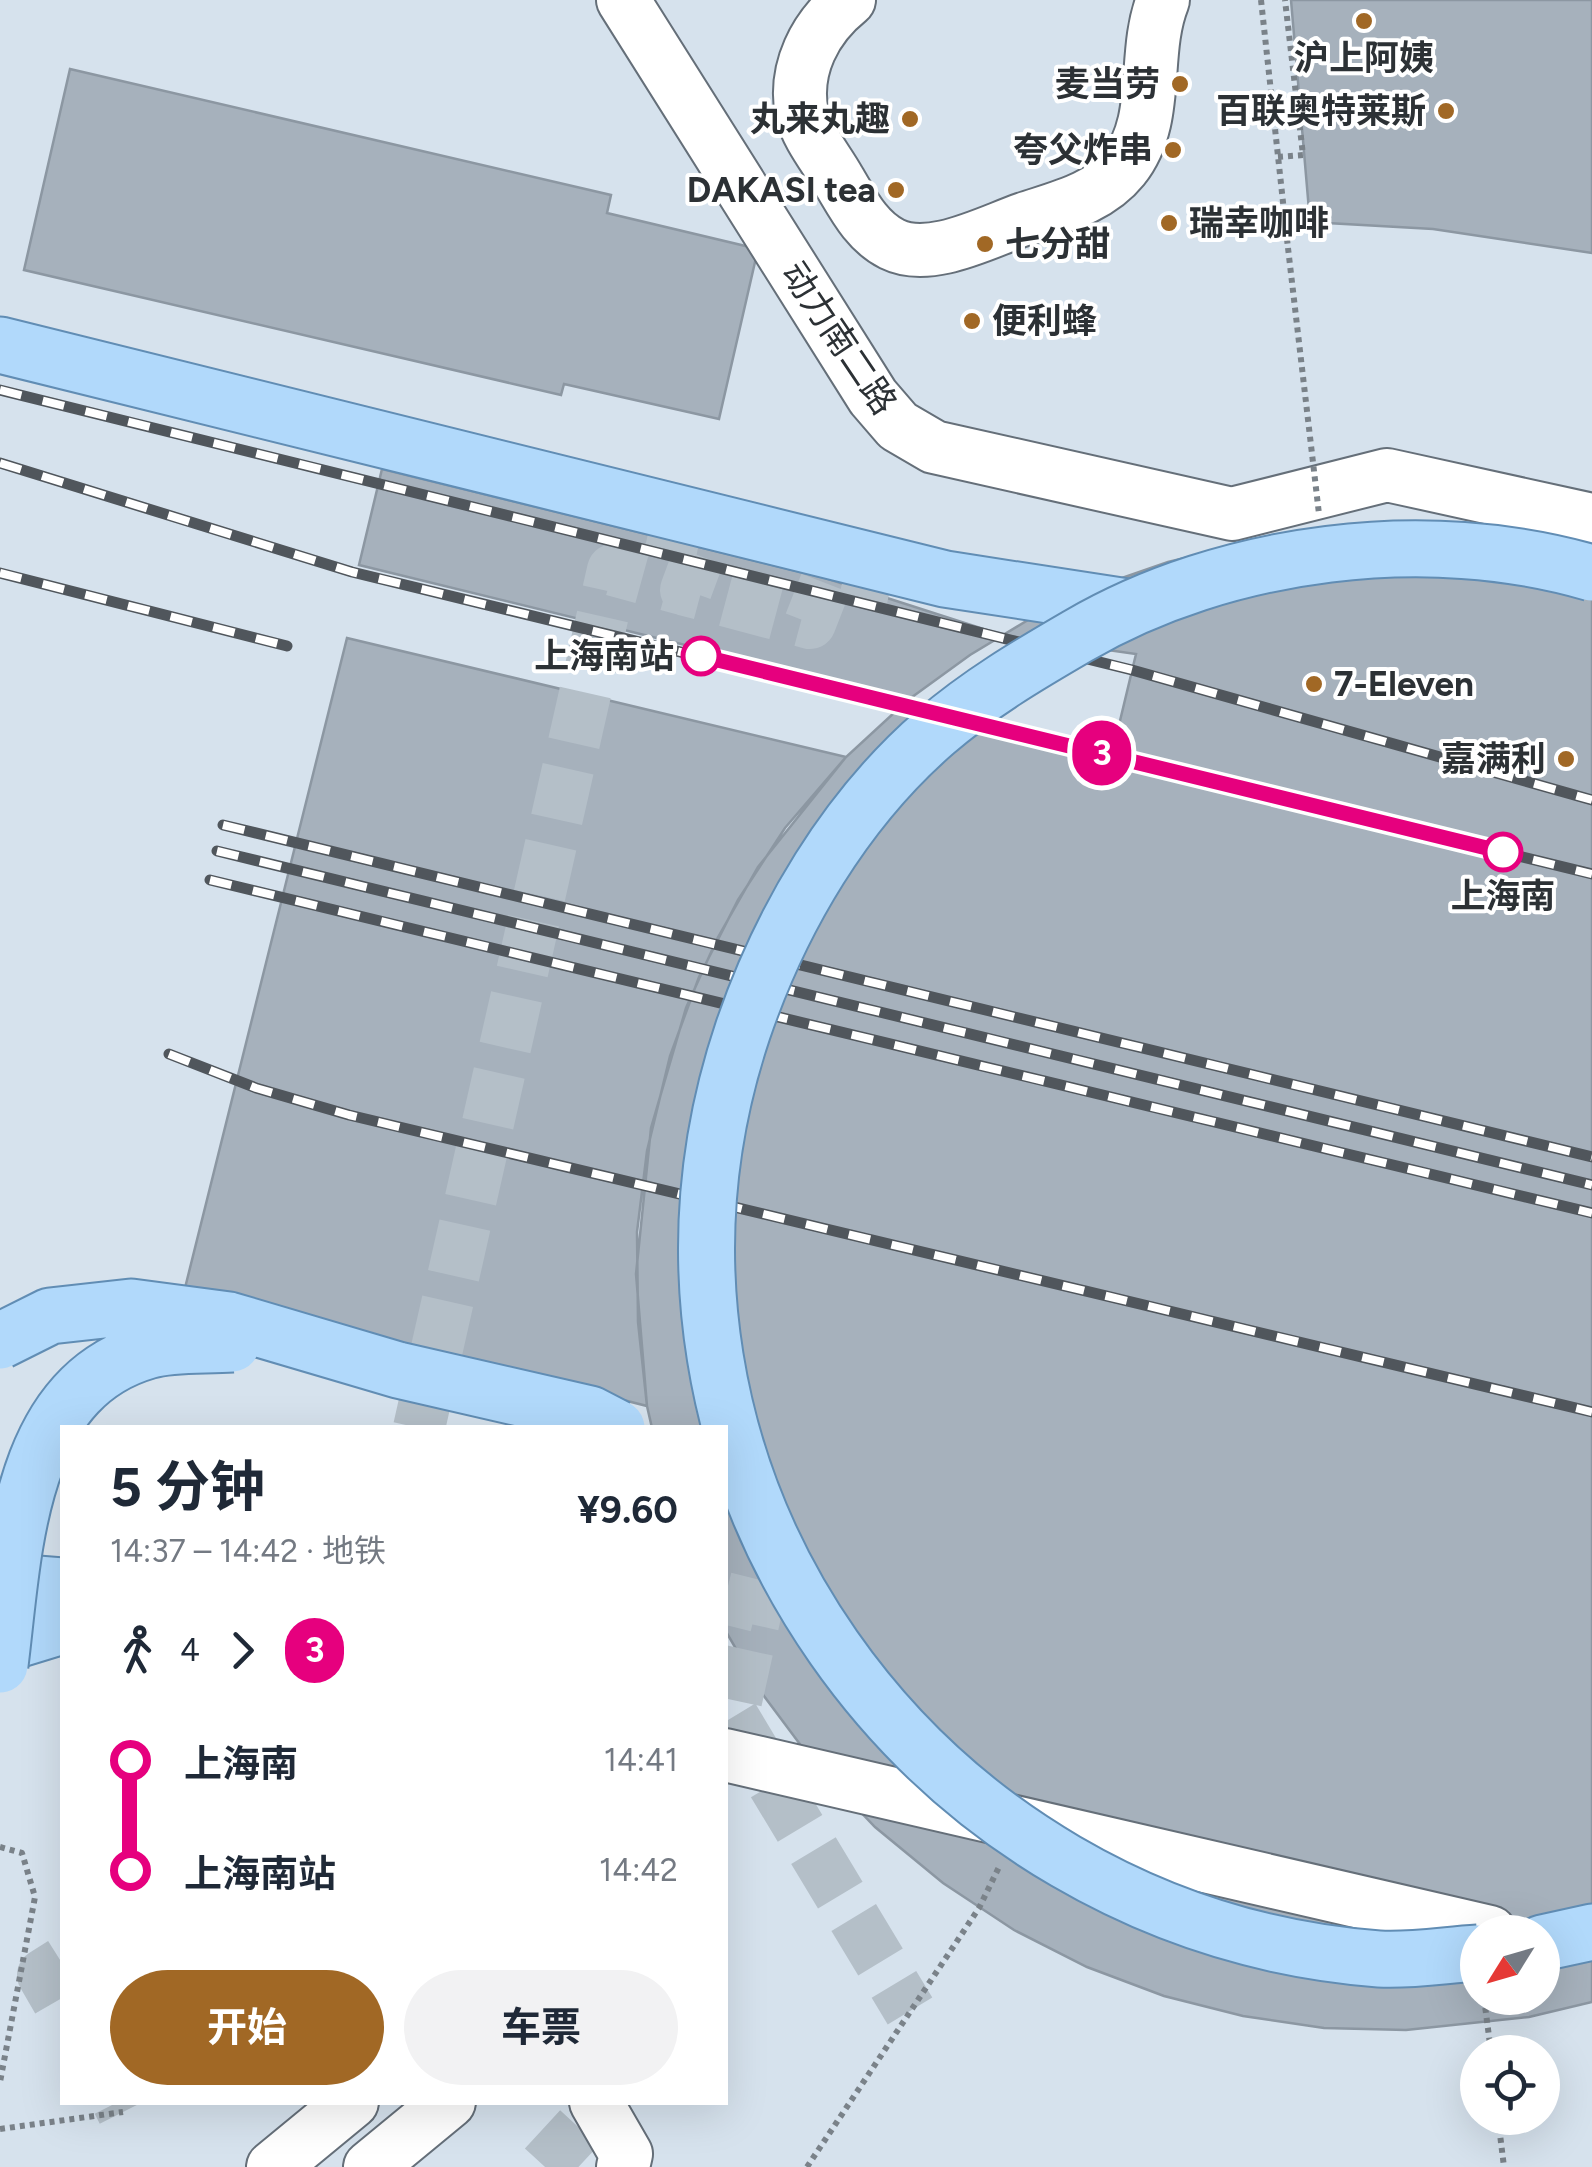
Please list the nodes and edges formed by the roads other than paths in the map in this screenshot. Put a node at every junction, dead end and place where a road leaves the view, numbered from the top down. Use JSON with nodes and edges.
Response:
{"nodes":[{"id":1,"x":849,"y":0,"type":"edge"},
{"id":2,"x":1163,"y":0,"type":"edge"},
{"id":3,"x":630,"y":2,"type":"edge"},
{"id":4,"x":0,"y":346,"type":"edge"},
{"id":5,"x":1592,"y":520,"type":"edge"},
{"id":6,"x":1592,"y":573,"type":"edge"},
{"id":7,"x":1127,"y":607,"type":"junction"},
{"id":8,"x":0,"y":1341,"type":"edge"},
{"id":9,"x":398,"y":1370,"type":"junction"},
{"id":10,"x":611,"y":1425,"type":"edge"},
{"id":11,"x":739,"y":1490,"type":"edge"},
{"id":12,"x":0,"y":1555,"type":"edge"},
{"id":13,"x":60,"y":1573,"type":"edge"},
{"id":14,"x":0,"y":1580,"type":"edge"},
{"id":15,"x":60,"y":1586,"type":"edge"},
{"id":16,"x":60,"y":1627,"type":"edge"},
{"id":17,"x":0,"y":1645,"type":"edge"},
{"id":18,"x":0,"y":1665,"type":"edge"},
{"id":19,"x":728,"y":1757,"type":"edge"},
{"id":20,"x":1460,"y":1925,"type":"edge"},
{"id":21,"x":1592,"y":1932,"type":"edge"},
{"id":22,"x":1560,"y":1940,"type":"edge"},
{"id":23,"x":1560,"y":1948,"type":"edge"},
{"id":24,"x":1460,"y":1954,"type":"edge"},
{"id":25,"x":1592,"y":1956,"type":"edge"},
{"id":26,"x":348,"y":2105,"type":"edge"},
{"id":27,"x":445,"y":2105,"type":"edge"},
{"id":28,"x":598,"y":2105,"type":"edge"},
{"id":29,"x":273,"y":2167,"type":"edge"},
{"id":30,"x":370,"y":2167,"type":"edge"},
{"id":31,"x":623,"y":2167,"type":"edge"}],
"edges":[{"from":1,"to":2,"type":"lane"},
{"from":3,"to":5,"type":"lane","name":"动力南二路"},
{"from":4,"to":7,"type":"main road"},
{"from":6,"to":7,"type":"main road","bridge":true},
{"from":7,"to":11,"type":"main road","bridge":true},
{"from":8,"to":9,"type":"main road","bridge":true},
{"from":9,"to":10,"type":"main road","bridge":true},
{"from":9,"to":18,"type":"main road","bridge":true},
{"from":11,"to":24,"type":"main road","bridge":true},
{"from":12,"to":13,"type":"lane"},
{"from":14,"to":15,"type":"main road"},
{"from":16,"to":17,"type":"main road"},
{"from":19,"to":20,"type":"lane"},
{"from":21,"to":22,"type":"main road"},
{"from":23,"to":25,"type":"lane"},
{"from":26,"to":29,"type":"lane"},
{"from":27,"to":30,"type":"lane"},
{"from":28,"to":31,"type":"lane"}]}
